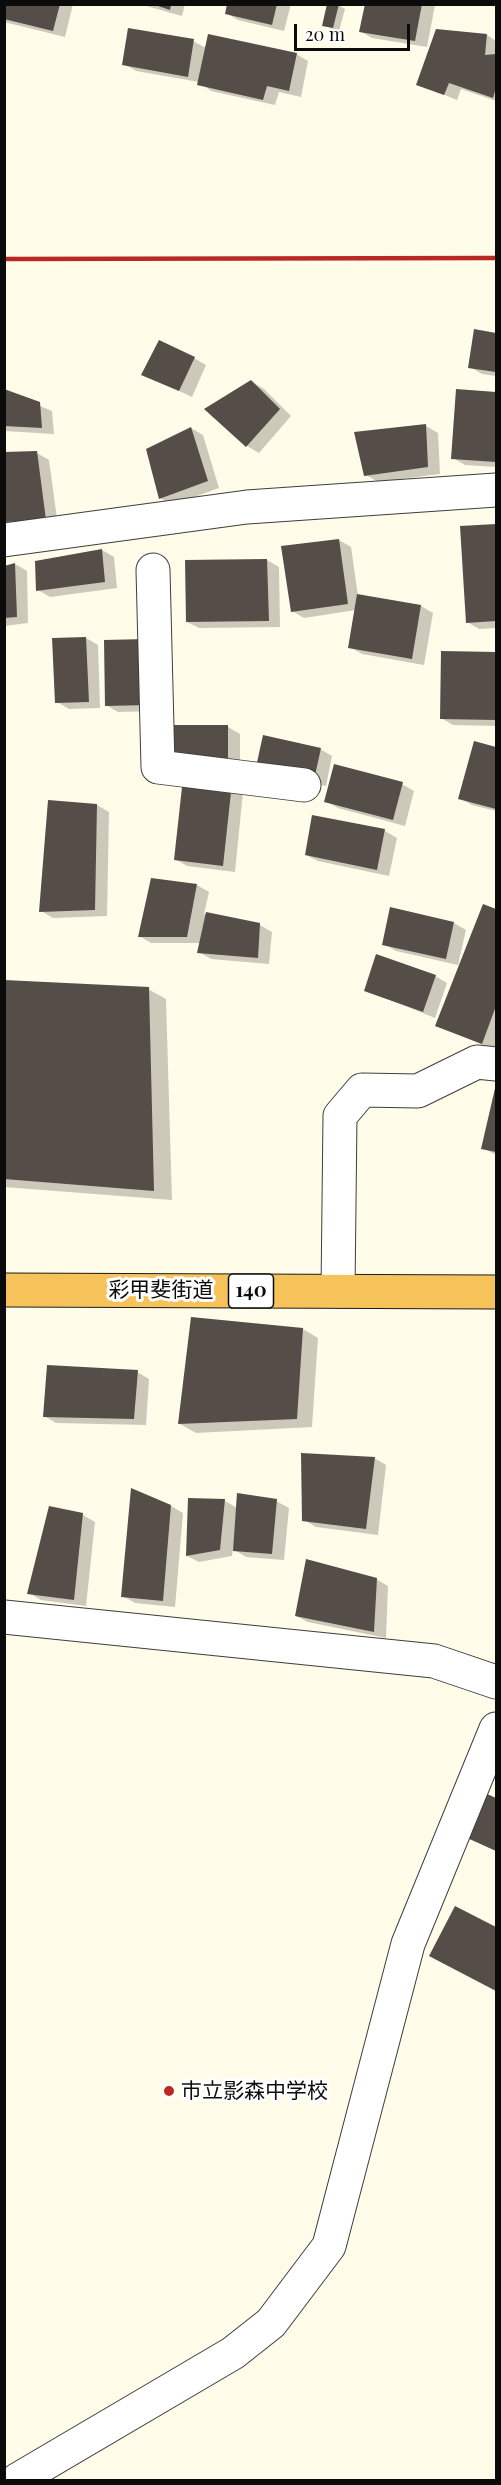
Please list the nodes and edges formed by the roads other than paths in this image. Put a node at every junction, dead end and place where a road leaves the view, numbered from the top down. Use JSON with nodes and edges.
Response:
{"nodes":[{"id":1,"x":496,"y":490,"type":"edge"},
{"id":2,"x":4,"y":540,"type":"edge"},
{"id":3,"x":153,"y":570,"type":"dead end"},
{"id":4,"x":304,"y":785,"type":"dead end"},
{"id":5,"x":496,"y":1064,"type":"edge"},
{"id":6,"x":4,"y":1290,"type":"edge"},
{"id":7,"x":338,"y":1291,"type":"junction"},
{"id":8,"x":496,"y":1292,"type":"edge"},
{"id":9,"x":4,"y":1617,"type":"edge"},
{"id":10,"x":496,"y":1682,"type":"edge"},
{"id":11,"x":496,"y":1729,"type":"edge"},
{"id":12,"x":17,"y":2481,"type":"edge"}],
"edges":[{"from":1,"to":2,"type":"street"},
{"from":3,"to":4,"type":"street"},
{"from":5,"to":7,"type":"street"},
{"from":6,"to":7,"type":"highway","name":"彩甲斐街道","number":"140"},
{"from":7,"to":8,"type":"highway","name":"彩甲斐街道","number":"140"},
{"from":9,"to":10,"type":"street"},
{"from":11,"to":12,"type":"street"}]}
